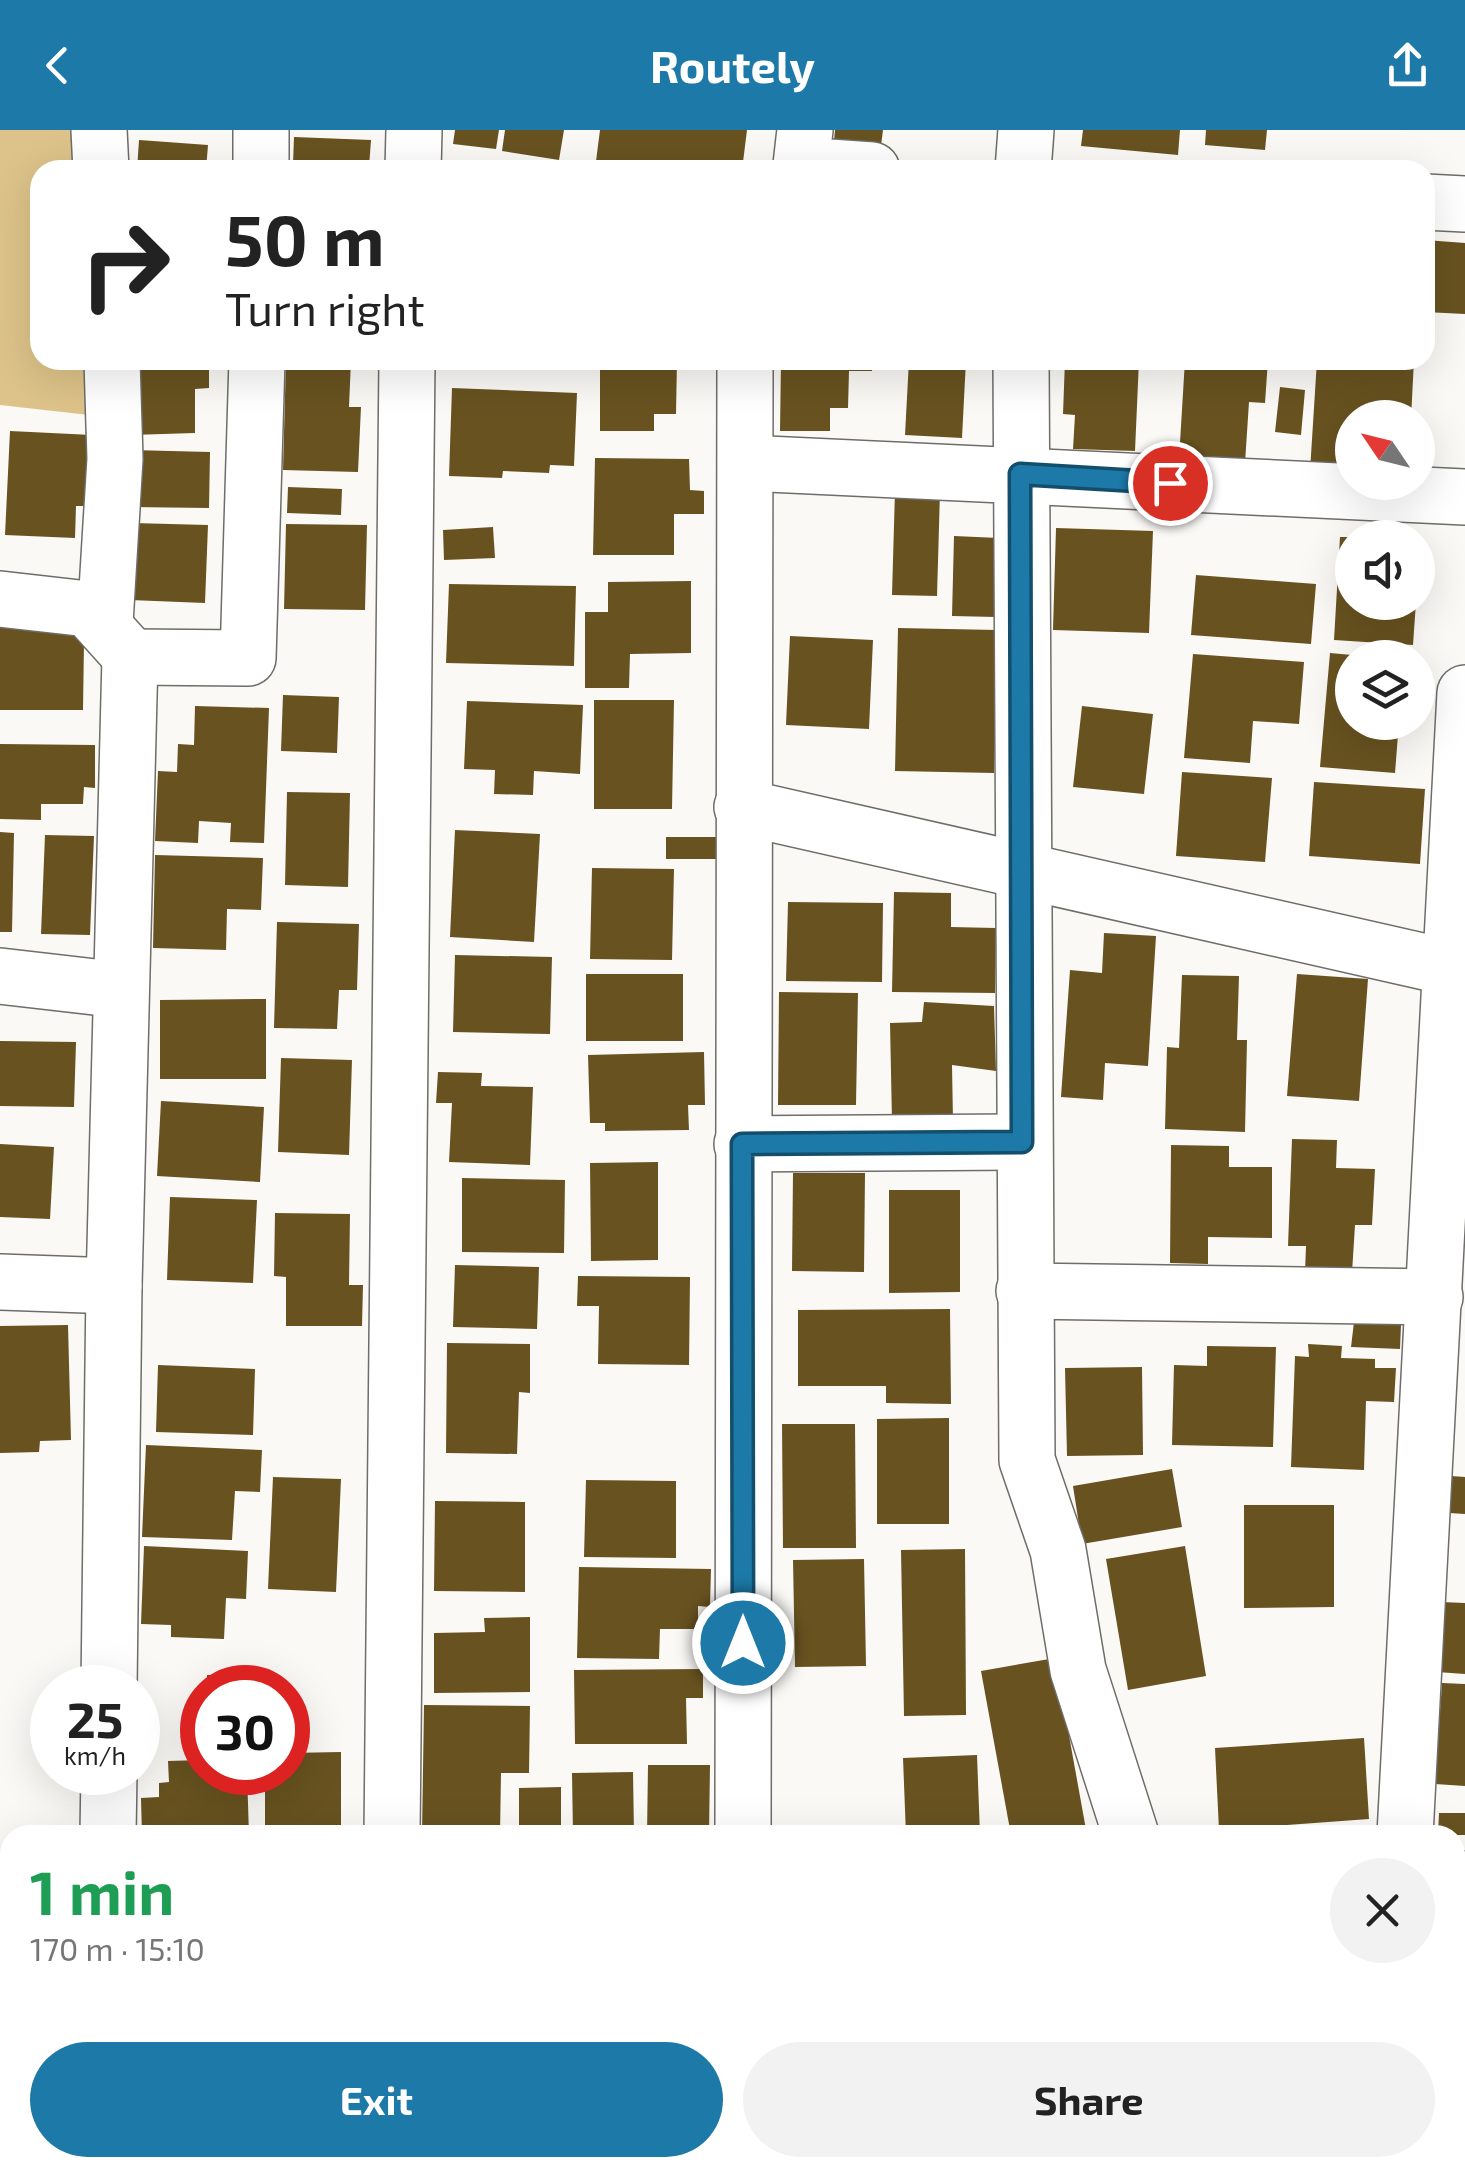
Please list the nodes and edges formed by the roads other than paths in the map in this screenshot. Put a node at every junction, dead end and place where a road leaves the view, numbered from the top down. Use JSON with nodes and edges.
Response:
{"nodes":[{"id":1,"x":99,"y":130,"type":"edge"},
{"id":2,"x":262,"y":130,"type":"edge"},
{"id":3,"x":414,"y":130,"type":"edge"},
{"id":4,"x":805,"y":130,"type":"edge"},
{"id":5,"x":1026,"y":130,"type":"edge"},
{"id":6,"x":100,"y":160,"type":"edge"},
{"id":7,"x":261,"y":160,"type":"edge"},
{"id":8,"x":413,"y":160,"type":"edge"},
{"id":9,"x":802,"y":160,"type":"edge"},
{"id":10,"x":1024,"y":160,"type":"edge"},
{"id":11,"x":1435,"y":202,"type":"edge"},
{"id":12,"x":1465,"y":204,"type":"edge"},
{"id":13,"x":112,"y":370,"type":"edge"},
{"id":14,"x":257,"y":370,"type":"edge"},
{"id":15,"x":407,"y":370,"type":"edge"},
{"id":16,"x":745,"y":370,"type":"edge"},
{"id":17,"x":1021,"y":370,"type":"edge"},
{"id":18,"x":747,"y":463,"type":"junction"},
{"id":19,"x":1020,"y":474,"type":"junction"},
{"id":20,"x":1465,"y":497,"type":"edge"},
{"id":21,"x":0,"y":599,"type":"edge"},
{"id":22,"x":117,"y":640,"type":"junction"},
{"id":23,"x":1465,"y":693,"type":"edge"},
{"id":24,"x":742,"y":807,"type":"junction"},
{"id":25,"x":1024,"y":872,"type":"junction"},
{"id":26,"x":1459,"y":970,"type":"edge"},
{"id":27,"x":0,"y":976,"type":"edge"},
{"id":28,"x":121,"y":990,"type":"junction"},
{"id":29,"x":1022,"y":1142,"type":"junction"},
{"id":30,"x":742,"y":1144,"type":"junction"},
{"id":31,"x":0,"y":1282,"type":"edge"},
{"id":32,"x":114,"y":1286,"type":"junction"},
{"id":33,"x":1024,"y":1292,"type":"junction"},
{"id":34,"x":1434,"y":1297,"type":"junction"},
{"id":35,"x":110,"y":1665,"type":"edge"},
{"id":36,"x":108,"y":1795,"type":"edge"},
{"id":37,"x":108,"y":1825,"type":"edge"},
{"id":38,"x":392,"y":1825,"type":"edge"},
{"id":39,"x":743,"y":1825,"type":"edge"},
{"id":40,"x":1128,"y":1825,"type":"edge"},
{"id":41,"x":1406,"y":1825,"type":"edge"}],
"edges":[{"from":1,"to":6,"type":"street"},
{"from":2,"to":7,"type":"street"},
{"from":3,"to":8,"type":"street"},
{"from":4,"to":9,"type":"street"},
{"from":5,"to":10,"type":"street"},
{"from":11,"to":12,"type":"street"},
{"from":13,"to":22,"type":"street"},
{"from":14,"to":22,"type":"street"},
{"from":15,"to":38,"type":"street"},
{"from":16,"to":18,"type":"street"},
{"from":17,"to":19,"type":"street"},
{"from":18,"to":19,"type":"street"},
{"from":18,"to":24,"type":"street"},
{"from":19,"to":20,"type":"street"},
{"from":19,"to":25,"type":"street"},
{"from":21,"to":22,"type":"street"},
{"from":22,"to":28,"type":"street"},
{"from":23,"to":26,"type":"street"},
{"from":24,"to":25,"type":"street"},
{"from":24,"to":30,"type":"street"},
{"from":25,"to":26,"type":"street"},
{"from":25,"to":29,"type":"street"},
{"from":26,"to":34,"type":"street"},
{"from":27,"to":28,"type":"street"},
{"from":28,"to":32,"type":"street"},
{"from":29,"to":30,"type":"street"},
{"from":29,"to":33,"type":"street"},
{"from":30,"to":39,"type":"street"},
{"from":31,"to":32,"type":"street"},
{"from":32,"to":35,"type":"street"},
{"from":33,"to":34,"type":"street"},
{"from":33,"to":40,"type":"street"},
{"from":34,"to":41,"type":"street"},
{"from":36,"to":37,"type":"street"}]}
